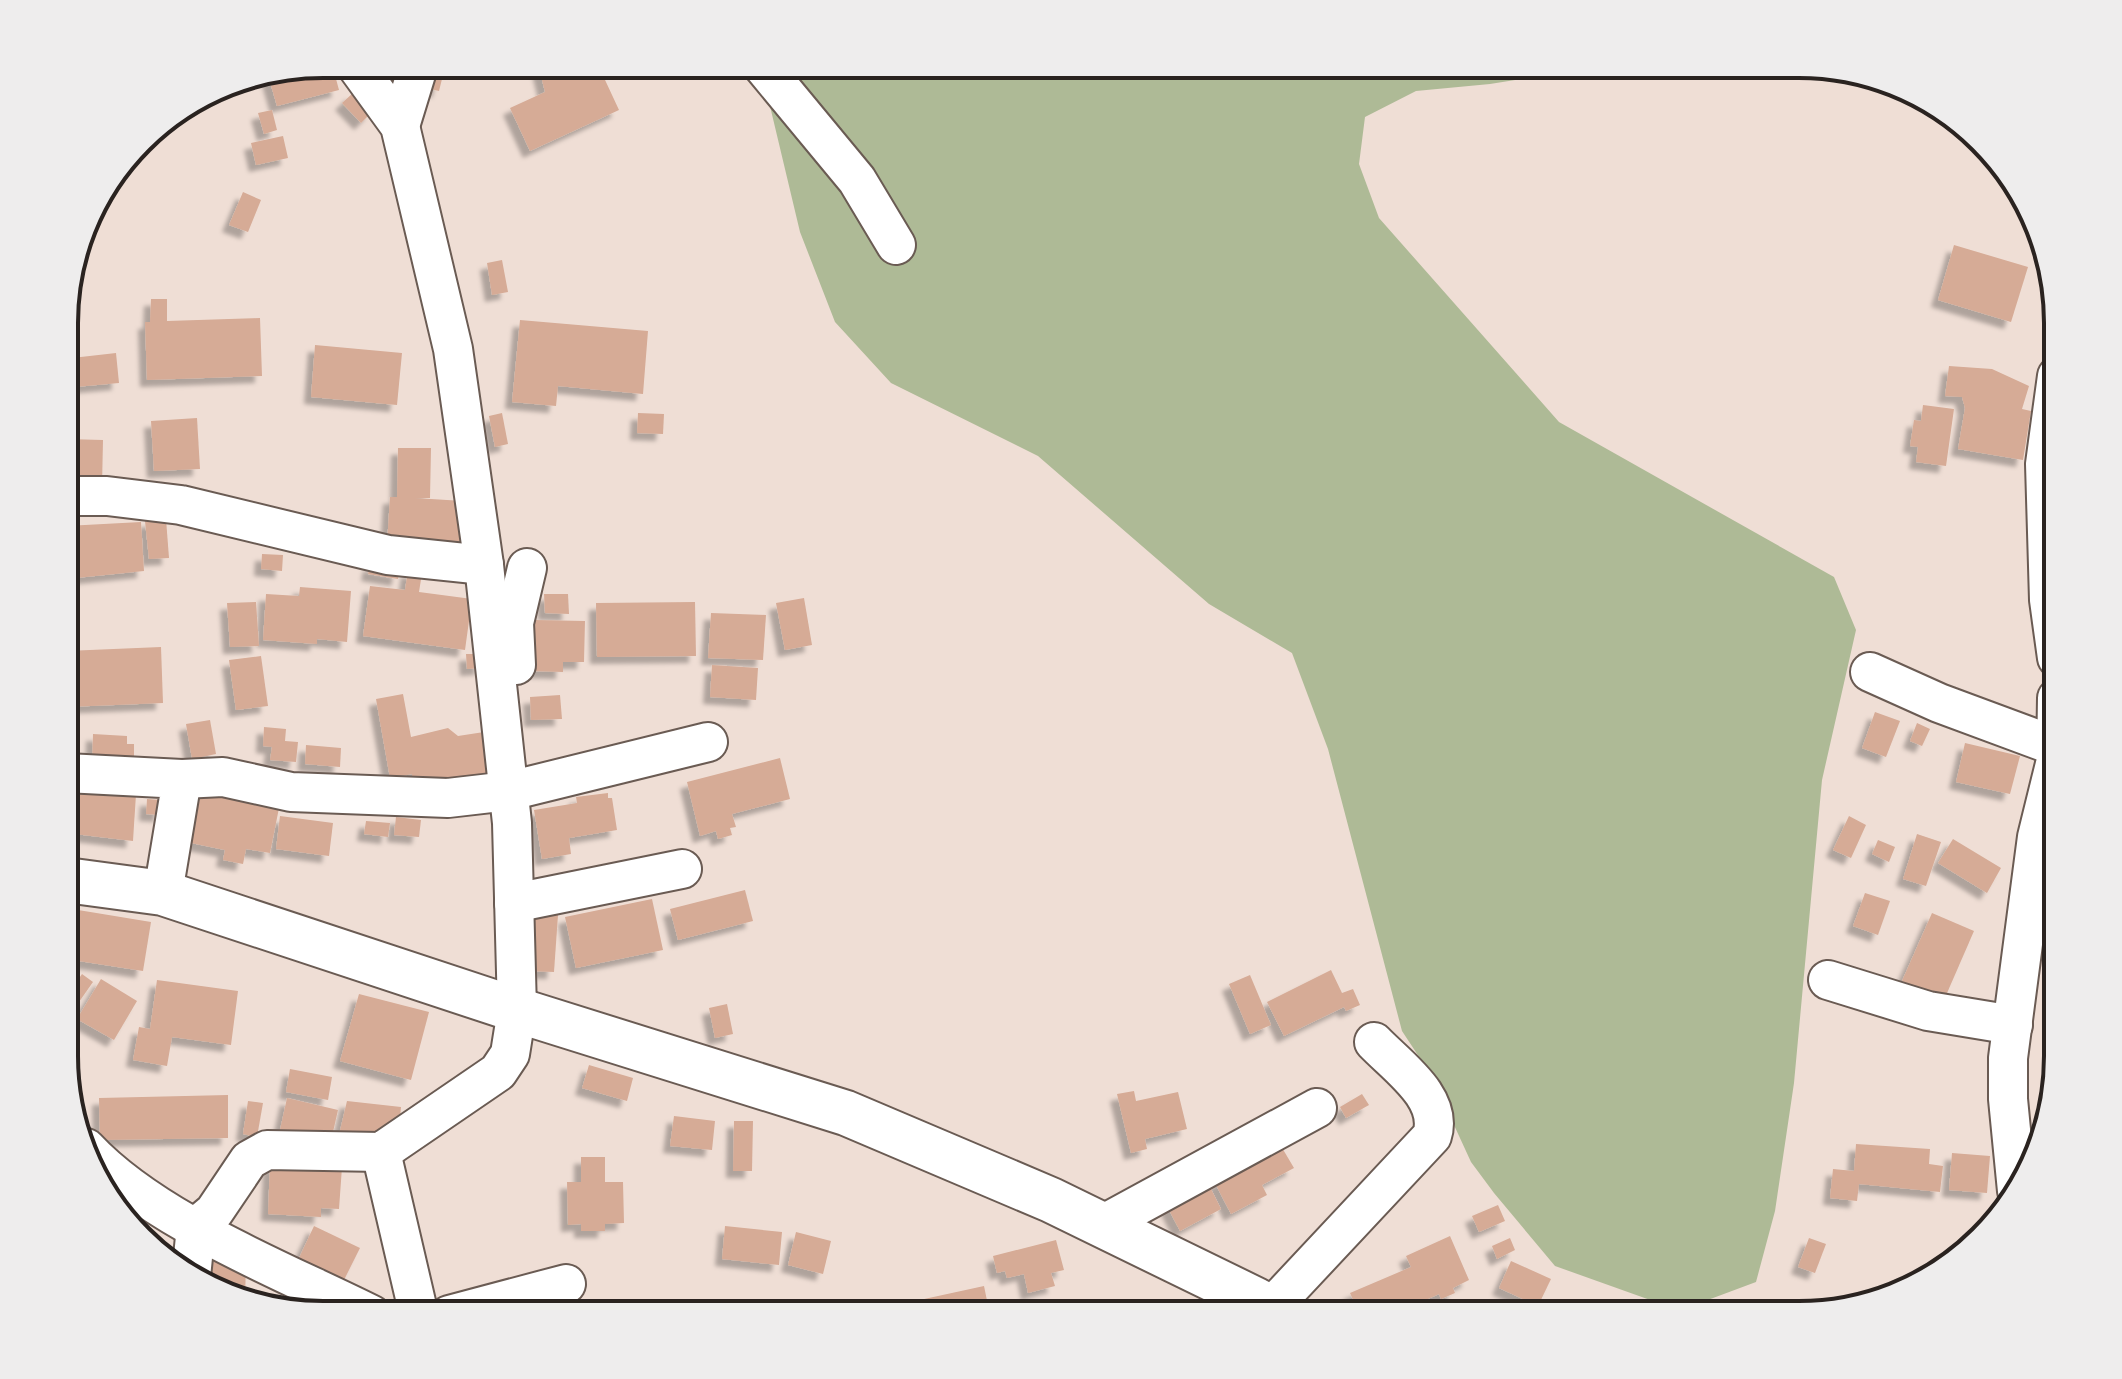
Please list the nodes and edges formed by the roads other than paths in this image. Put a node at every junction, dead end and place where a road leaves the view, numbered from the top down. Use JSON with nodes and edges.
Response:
{"nodes":[{"id":1,"x":366,"y":79,"type":"edge"},
{"id":2,"x":414,"y":79,"type":"edge"},
{"id":3,"x":773,"y":79,"type":"edge"},
{"id":4,"x":400,"y":126,"type":"junction"},
{"id":5,"x":896,"y":245,"type":"dead end"},
{"id":6,"x":78,"y":496,"type":"edge"},
{"id":7,"x":484,"y":565,"type":"junction"},
{"id":8,"x":527,"y":568,"type":"dead end"},
{"id":9,"x":1870,"y":672,"type":"dead end"},
{"id":10,"x":708,"y":742,"type":"dead end"},
{"id":11,"x":2043,"y":749,"type":"edge"},
{"id":12,"x":78,"y":774,"type":"edge"},
{"id":13,"x":507,"y":776,"type":"junction"},
{"id":14,"x":182,"y":779,"type":"junction"},
{"id":15,"x":2043,"y":811,"type":"edge"},
{"id":16,"x":682,"y":869,"type":"dead end"},
{"id":17,"x":78,"y":882,"type":"edge"},
{"id":18,"x":163,"y":893,"type":"junction"},
{"id":19,"x":514,"y":903,"type":"junction"},
{"id":20,"x":1828,"y":980,"type":"dead end"},
{"id":21,"x":517,"y":1010,"type":"junction"},
{"id":22,"x":2013,"y":1025,"type":"junction"},
{"id":23,"x":1374,"y":1042,"type":"dead end"},
{"id":24,"x":1317,"y":1108,"type":"dead end"},
{"id":25,"x":381,"y":1152,"type":"junction"},
{"id":26,"x":105,"y":1169,"type":"edge"},
{"id":27,"x":2015,"y":1172,"type":"edge"},
{"id":28,"x":1102,"y":1225,"type":"junction"},
{"id":29,"x":196,"y":1227,"type":"junction"},
{"id":30,"x":192,"y":1263,"type":"edge"},
{"id":31,"x":566,"y":1284,"type":"dead end"},
{"id":32,"x":1251,"y":1300,"type":"edge"},
{"id":33,"x":1284,"y":1300,"type":"edge"},
{"id":34,"x":344,"y":1301,"type":"edge"},
{"id":35,"x":416,"y":1301,"type":"edge"},
{"id":36,"x":502,"y":1301,"type":"edge"}],
"edges":[{"from":1,"to":4,"type":"street"},
{"from":2,"to":4,"type":"street"},
{"from":3,"to":5,"type":"street"},
{"from":4,"to":7,"type":"street"},
{"from":6,"to":7,"type":"street"},
{"from":7,"to":13,"type":"street"},
{"from":8,"to":13,"type":"street"},
{"from":9,"to":11,"type":"street"},
{"from":10,"to":13,"type":"street"},
{"from":12,"to":14,"type":"street"},
{"from":13,"to":14,"type":"street"},
{"from":13,"to":19,"type":"street"},
{"from":14,"to":18,"type":"street"},
{"from":15,"to":22,"type":"street"},
{"from":16,"to":19,"type":"street"},
{"from":17,"to":18,"type":"street"},
{"from":18,"to":21,"type":"street"},
{"from":19,"to":21,"type":"street"},
{"from":20,"to":22,"type":"street"},
{"from":21,"to":25,"type":"street"},
{"from":21,"to":28,"type":"street"},
{"from":22,"to":27,"type":"street"},
{"from":23,"to":33,"type":"street"},
{"from":24,"to":28,"type":"street"},
{"from":25,"to":29,"type":"street"},
{"from":25,"to":35,"type":"street"},
{"from":26,"to":29,"type":"street"},
{"from":28,"to":32,"type":"street"},
{"from":29,"to":30,"type":"street"},
{"from":29,"to":34,"type":"street"},
{"from":31,"to":36,"type":"street"}]}
